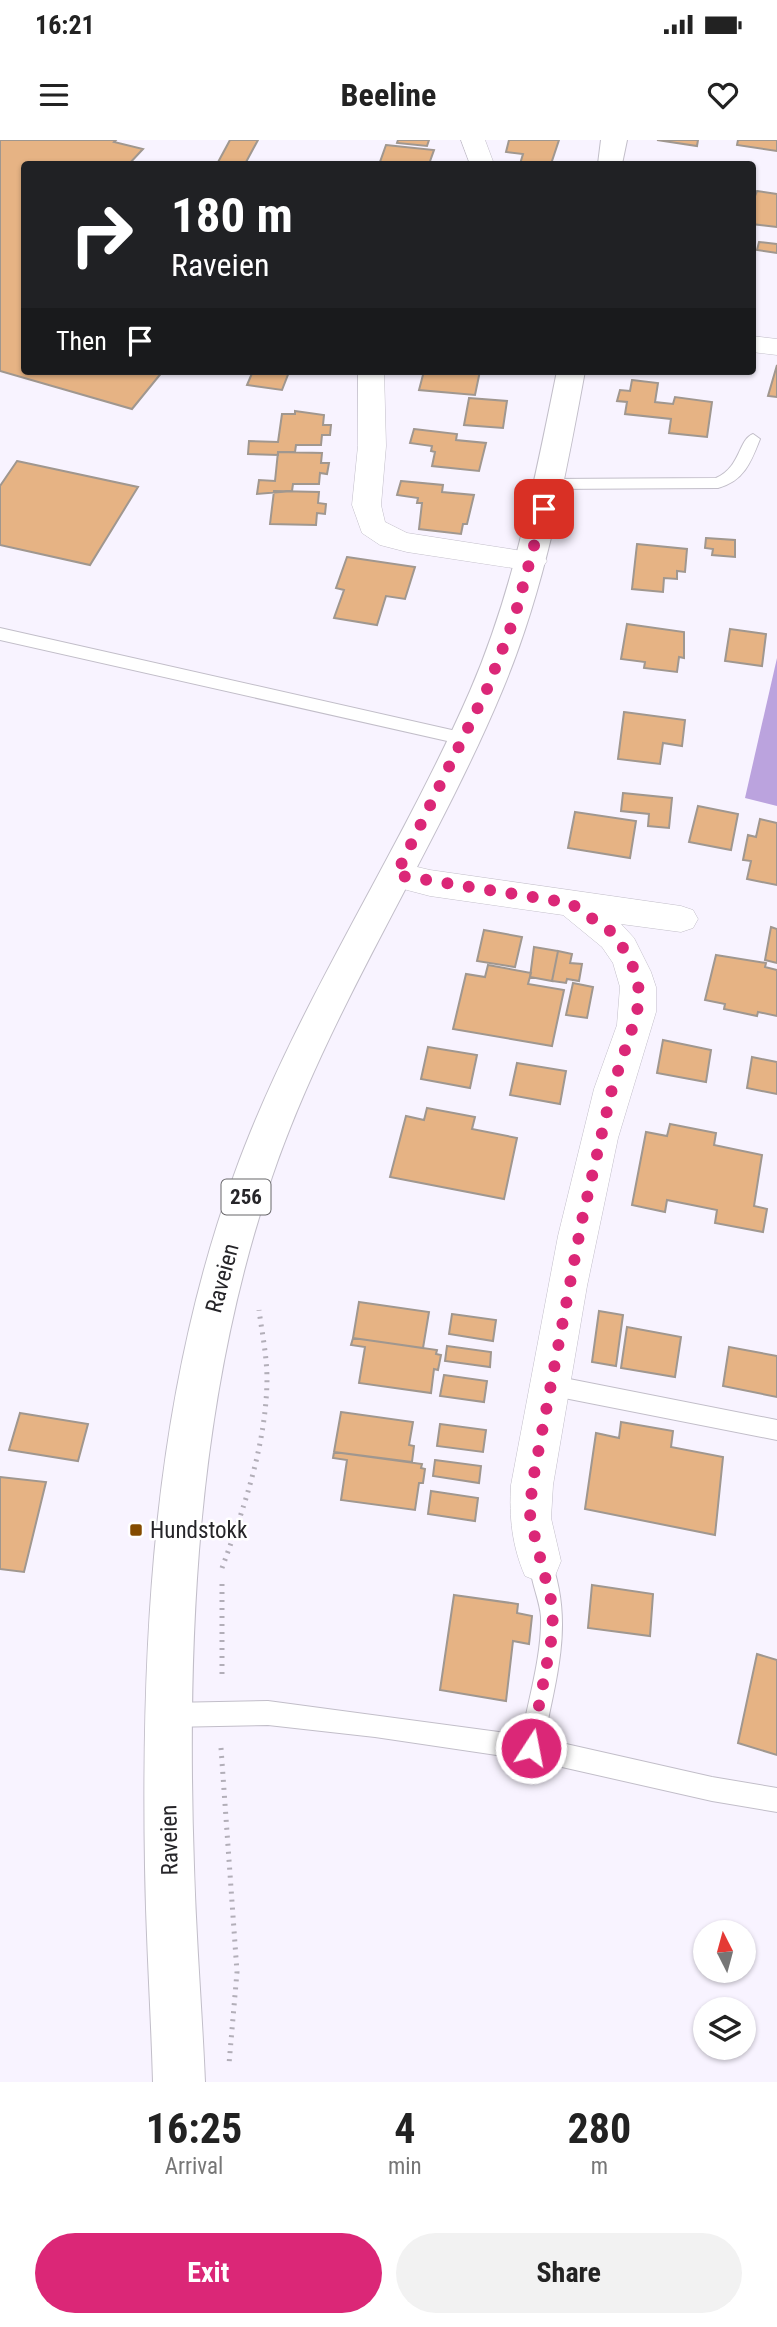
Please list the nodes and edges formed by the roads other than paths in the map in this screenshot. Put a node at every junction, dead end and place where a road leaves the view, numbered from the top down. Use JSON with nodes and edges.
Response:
{"nodes":[{"id":1,"x":473,"y":140,"type":"edge"},
{"id":2,"x":614,"y":140,"type":"edge"},
{"id":3,"x":480,"y":161,"type":"edge"},
{"id":4,"x":610,"y":161,"type":"edge"},
{"id":5,"x":756,"y":344,"type":"edge"},
{"id":6,"x":777,"y":347,"type":"edge"},
{"id":7,"x":371,"y":375,"type":"edge"},
{"id":8,"x":570,"y":375,"type":"edge"},
{"id":9,"x":753,"y":439,"type":"dead end"},
{"id":10,"x":549,"y":484,"type":"junction"},
{"id":11,"x":532,"y":561,"type":"junction"},
{"id":12,"x":0,"y":634,"type":"edge"},
{"id":13,"x":465,"y":739,"type":"junction"},
{"id":14,"x":396,"y":875,"type":"junction"},
{"id":15,"x":570,"y":903,"type":"junction"},
{"id":16,"x":681,"y":919,"type":"dead end"},
{"id":17,"x":549,"y":1385,"type":"junction"},
{"id":18,"x":777,"y":1430,"type":"edge"},
{"id":19,"x":540,"y":1561,"type":"joint"},
{"id":20,"x":169,"y":1715,"type":"junction"},
{"id":21,"x":531,"y":1748,"type":"junction"},
{"id":22,"x":777,"y":1800,"type":"edge"},
{"id":23,"x":179,"y":2082,"type":"edge"}],
"edges":[{"from":1,"to":3,"type":"street"},
{"from":2,"to":4,"type":"main road"},
{"from":5,"to":6,"type":"street"},
{"from":7,"to":11,"type":"street"},
{"from":8,"to":10,"type":"main road","name":"Raveien","number":"256"},
{"from":9,"to":10,"type":"lane"},
{"from":10,"to":11,"type":"main road","name":"Raveien","number":"256"},
{"from":11,"to":13,"type":"main road","name":"Raveien","number":"256"},
{"from":12,"to":13,"type":"lane"},
{"from":13,"to":14,"type":"main road","name":"Raveien","number":"256"},
{"from":14,"to":15,"type":"street"},
{"from":14,"to":20,"type":"main road","name":"Raveien","number":"256"},
{"from":15,"to":16,"type":"street"},
{"from":15,"to":17,"type":"street"},
{"from":17,"to":18,"type":"lane"},
{"from":17,"to":19,"type":"street"},
{"from":19,"to":21,"type":"lane"},
{"from":20,"to":21,"type":"lane"},
{"from":20,"to":23,"type":"main road","name":"Raveien","number":"256"},
{"from":21,"to":22,"type":"lane"}]}
